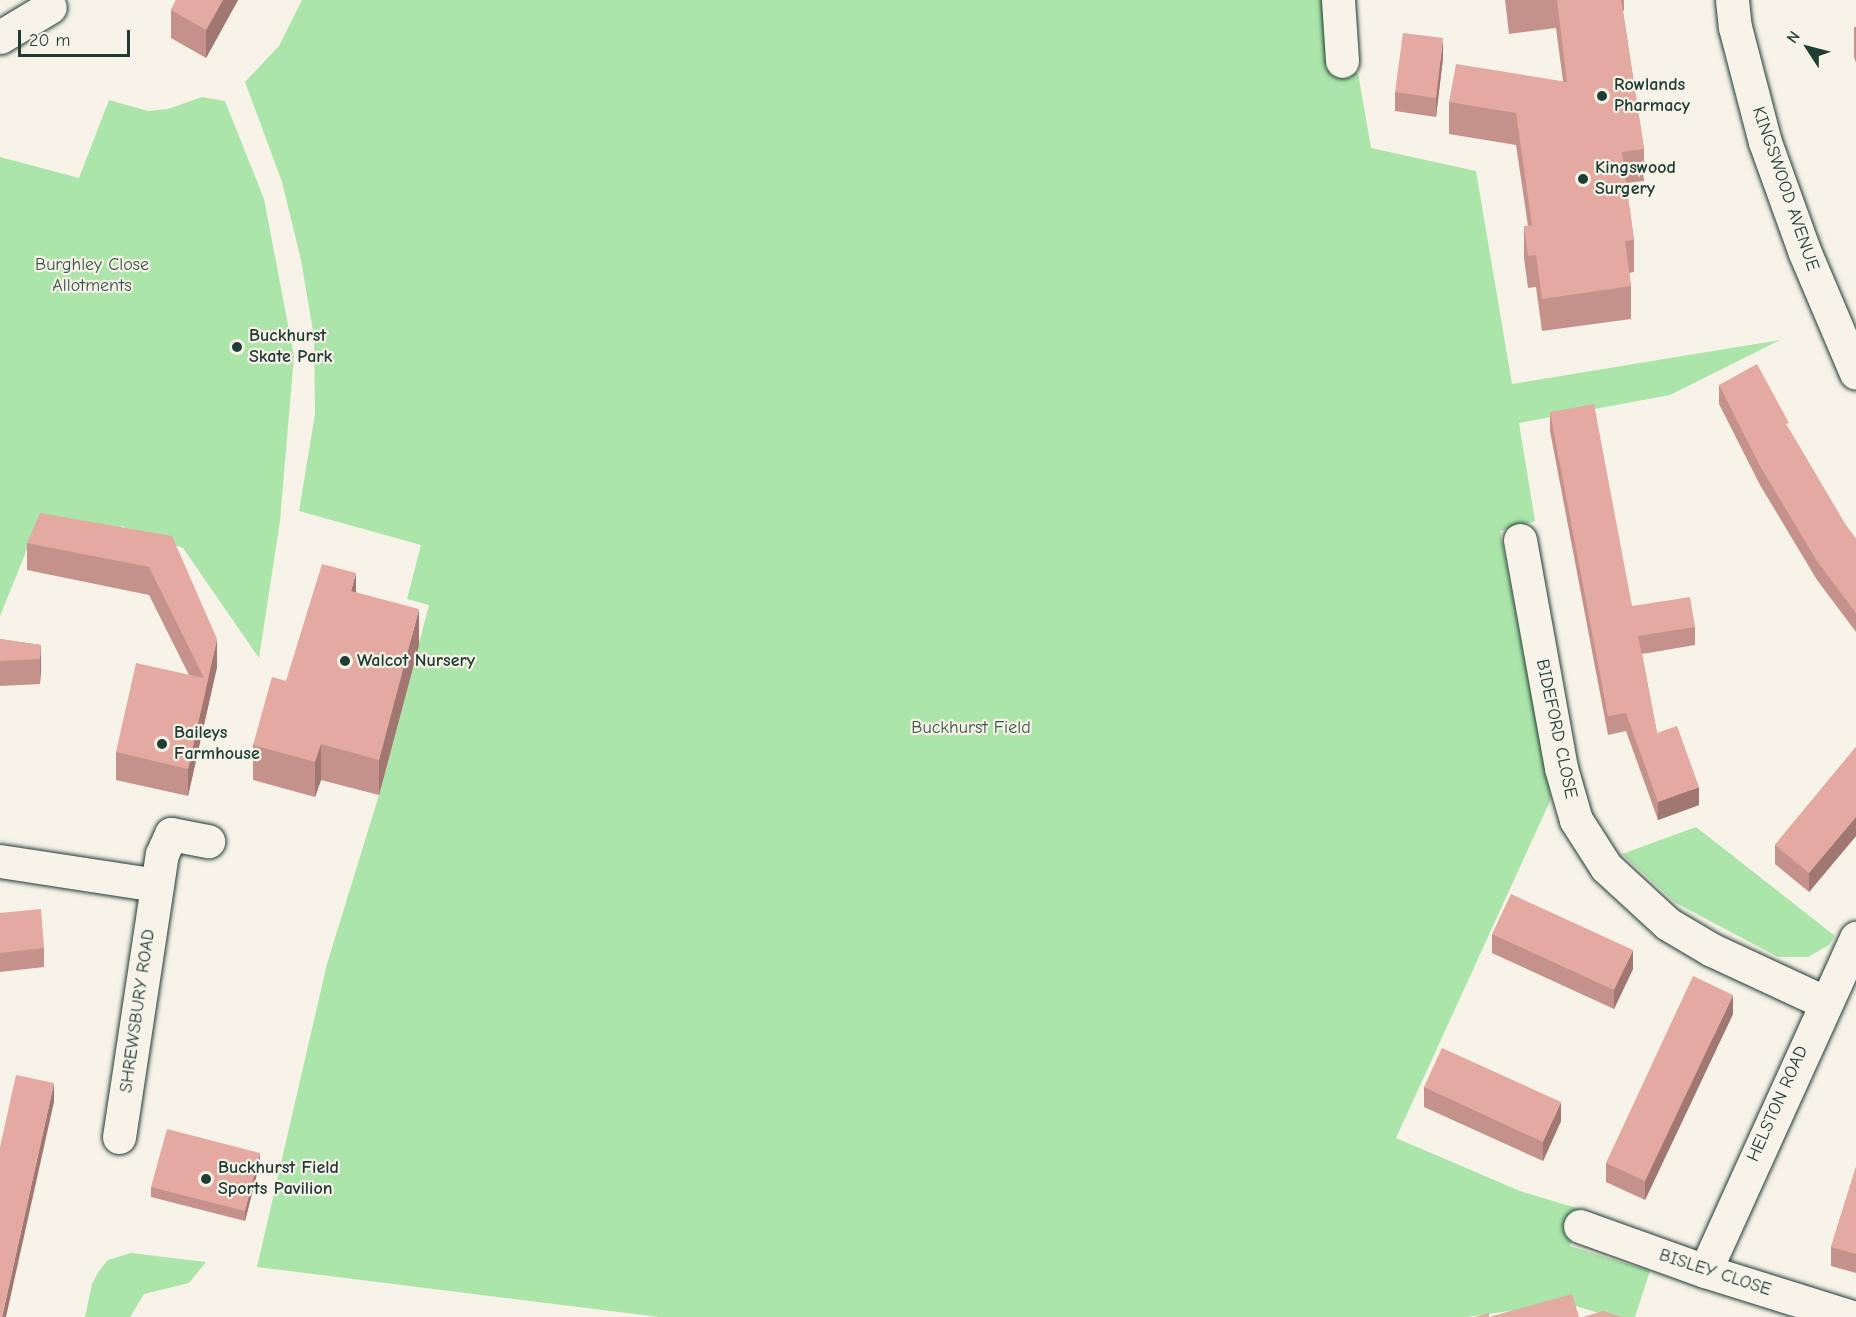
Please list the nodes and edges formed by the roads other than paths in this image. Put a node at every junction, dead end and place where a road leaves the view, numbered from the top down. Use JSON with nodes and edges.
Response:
{"nodes":[{"id":1,"x":1338,"y":0,"type":"edge"},
{"id":2,"x":1732,"y":0,"type":"edge"},
{"id":3,"x":50,"y":7,"type":"dead end"},
{"id":4,"x":0,"y":37,"type":"edge"},
{"id":5,"x":1342,"y":61,"type":"dead end"},
{"id":6,"x":1856,"y":373,"type":"edge"},
{"id":7,"x":1520,"y":540,"type":"dead end"},
{"id":8,"x":208,"y":841,"type":"dead end"},
{"id":9,"x":0,"y":861,"type":"edge"},
{"id":10,"x":156,"y":885,"type":"junction"},
{"id":11,"x":1856,"y":938,"type":"edge"},
{"id":12,"x":1824,"y":1002,"type":"junction"},
{"id":13,"x":120,"y":1137,"type":"dead end"},
{"id":14,"x":1580,"y":1226,"type":"dead end"},
{"id":15,"x":1704,"y":1271,"type":"junction"},
{"id":16,"x":1852,"y":1317,"type":"edge"}],
"edges":[{"from":1,"to":5,"type":"street"},
{"from":2,"to":6,"type":"street","name":"KINGSWOOD AVENUE"},
{"from":3,"to":4,"type":"street"},
{"from":7,"to":12,"type":"street","name":"BIDEFORD CLOSE"},
{"from":8,"to":10,"type":"street","name":"SHREWSBURY ROAD"},
{"from":9,"to":10,"type":"street"},
{"from":10,"to":13,"type":"street","name":"SHREWSBURY ROAD"},
{"from":11,"to":12,"type":"street","name":"HELSTON ROAD"},
{"from":12,"to":15,"type":"street","name":"HELSTON ROAD"},
{"from":14,"to":15,"type":"street","name":"BISLEY CLOSE"},
{"from":15,"to":16,"type":"street","name":"BISLEY CLOSE"}]}
